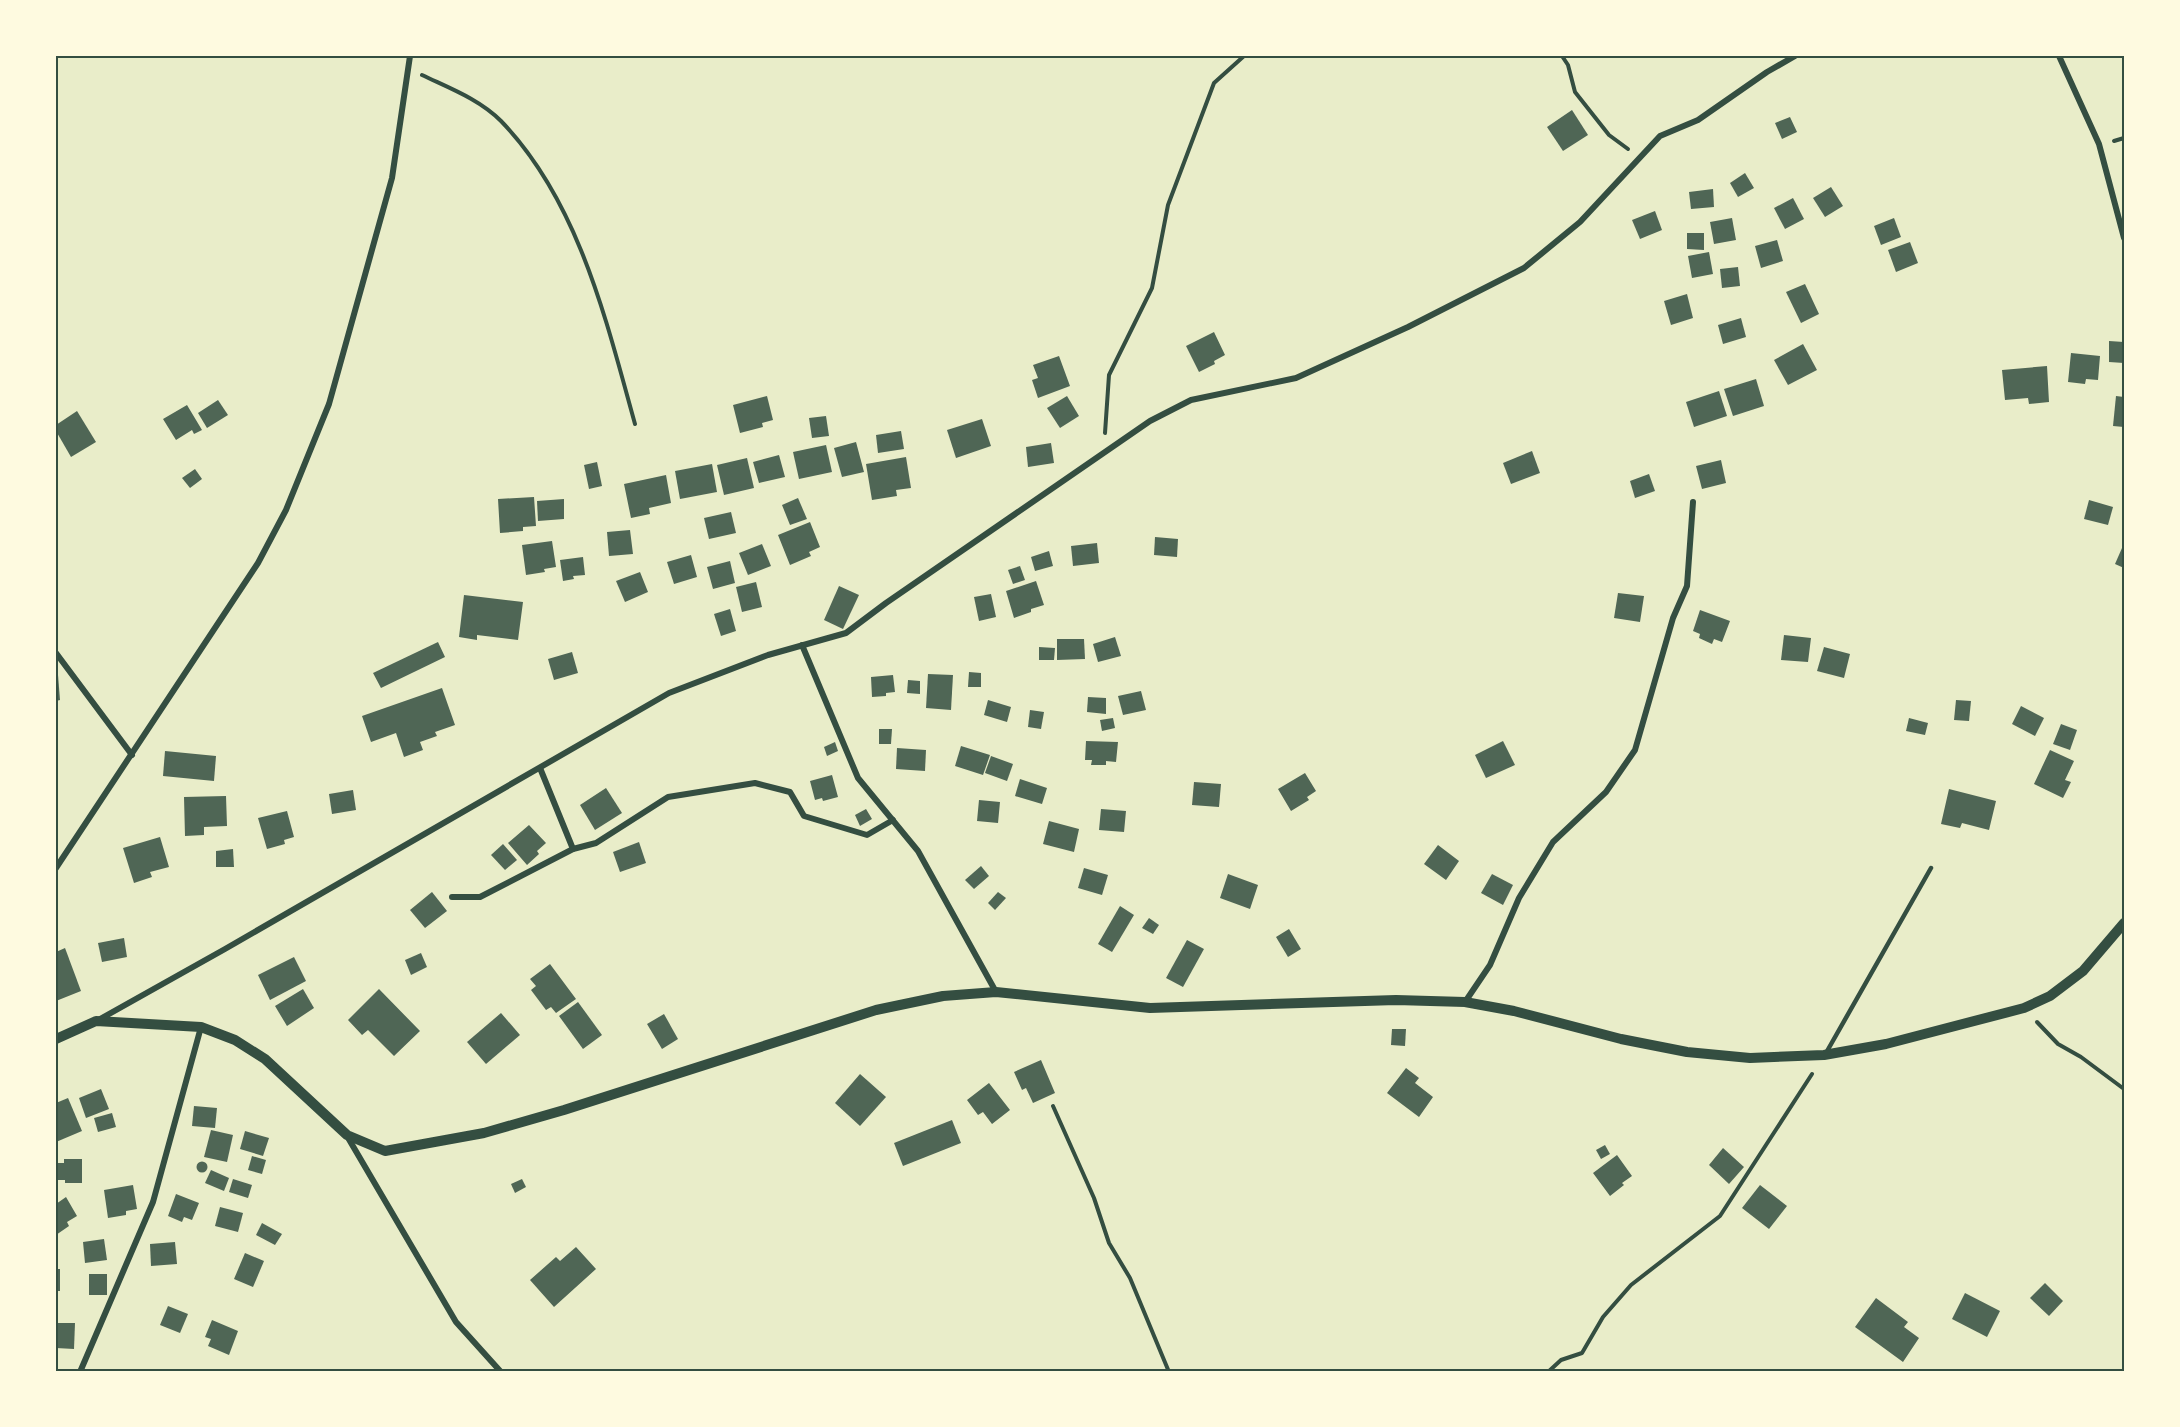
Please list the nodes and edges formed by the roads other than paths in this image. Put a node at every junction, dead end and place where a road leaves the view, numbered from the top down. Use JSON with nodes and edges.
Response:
{"nodes":[{"id":1,"x":410,"y":56,"type":"edge"},
{"id":2,"x":1795,"y":56,"type":"edge"},
{"id":3,"x":2059,"y":56,"type":"edge"},
{"id":4,"x":2124,"y":238,"type":"edge"},
{"id":5,"x":1694,"y":502,"type":"dead end"},
{"id":6,"x":802,"y":645,"type":"junction"},
{"id":7,"x":56,"y":653,"type":"edge"},
{"id":8,"x":132,"y":755,"type":"junction"},
{"id":9,"x":540,"y":768,"type":"junction"},
{"id":10,"x":892,"y":820,"type":"junction"},
{"id":11,"x":573,"y":849,"type":"junction"},
{"id":12,"x":56,"y":868,"type":"edge"},
{"id":13,"x":1931,"y":868,"type":"dead end"},
{"id":14,"x":452,"y":897,"type":"dead end"},
{"id":15,"x":2124,"y":923,"type":"edge"},
{"id":16,"x":996,"y":992,"type":"junction"},
{"id":17,"x":1465,"y":1002,"type":"junction"},
{"id":18,"x":96,"y":1021,"type":"junction"},
{"id":19,"x":201,"y":1027,"type":"junction"},
{"id":20,"x":56,"y":1039,"type":"edge"},
{"id":21,"x":1824,"y":1055,"type":"junction"},
{"id":22,"x":347,"y":1135,"type":"junction"},
{"id":23,"x":80,"y":1371,"type":"edge"},
{"id":24,"x":501,"y":1371,"type":"edge"}],
"edges":[{"from":1,"to":8,"type":"street"},
{"from":2,"to":6,"type":"street"},
{"from":3,"to":4,"type":"street"},
{"from":5,"to":17,"type":"street"},
{"from":6,"to":9,"type":"street"},
{"from":6,"to":10,"type":"street"},
{"from":7,"to":8,"type":"street"},
{"from":8,"to":12,"type":"street"},
{"from":9,"to":11,"type":"street"},
{"from":9,"to":18,"type":"street"},
{"from":10,"to":11,"type":"street"},
{"from":10,"to":16,"type":"street"},
{"from":11,"to":14,"type":"street"},
{"from":13,"to":21,"type":"lane"},
{"from":15,"to":21,"type":"street"},
{"from":16,"to":17,"type":"street"},
{"from":16,"to":22,"type":"street"},
{"from":17,"to":21,"type":"street"},
{"from":18,"to":19,"type":"street"},
{"from":18,"to":20,"type":"street"},
{"from":19,"to":22,"type":"street"},
{"from":19,"to":23,"type":"street"},
{"from":22,"to":24,"type":"street"}]}
